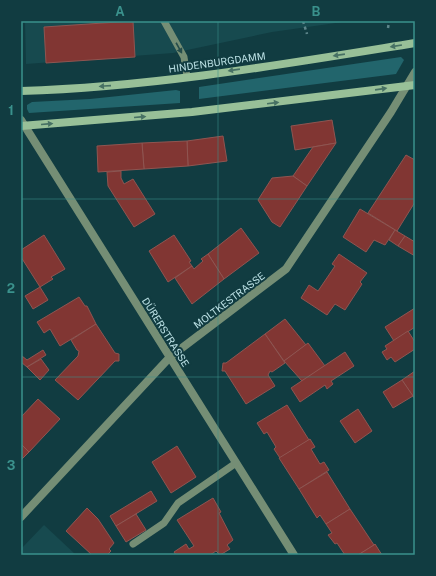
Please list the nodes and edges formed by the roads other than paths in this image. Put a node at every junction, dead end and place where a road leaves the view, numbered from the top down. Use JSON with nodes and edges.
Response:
{"nodes":[{"id":1,"x":164,"y":21,"type":"edge"},
{"id":2,"x":415,"y":44,"type":"edge"},
{"id":3,"x":415,"y":72,"type":"edge"},
{"id":4,"x":187,"y":77,"type":"junction"},
{"id":5,"x":411,"y":85,"type":"edge"},
{"id":6,"x":21,"y":91,"type":"edge"},
{"id":7,"x":22,"y":124,"type":"edge"},
{"id":8,"x":170,"y":357,"type":"junction"},
{"id":9,"x":236,"y":463,"type":"junction"},
{"id":10,"x":21,"y":517,"type":"edge"},
{"id":11,"x":133,"y":544,"type":"dead end"},
{"id":12,"x":294,"y":555,"type":"edge"}],
"edges":[{"from":1,"to":4,"type":"lane","one_way":true},
{"from":2,"to":4,"type":"main road","name":"HINDENBURGDAMM","one_way":true},
{"from":3,"to":5,"type":"street","name":"MOLTKESTRASSE"},
{"from":4,"to":6,"type":"main road","name":"HINDENBURGDAMM","one_way":true},
{"from":7,"to":5,"type":"main road","one_way":true},
{"from":5,"to":8,"type":"street","name":"MOLTKESTRASSE"},
{"from":7,"to":8,"type":"street","name":"DÜRERSTRASSE"},
{"from":8,"to":9,"type":"street","name":"DÜRERSTRASSE"},
{"from":8,"to":10,"type":"street","name":"MOLTKESTRASSE"},
{"from":9,"to":11,"type":"lane"},
{"from":9,"to":12,"type":"street","name":"DÜRERSTRASSE"}]}
